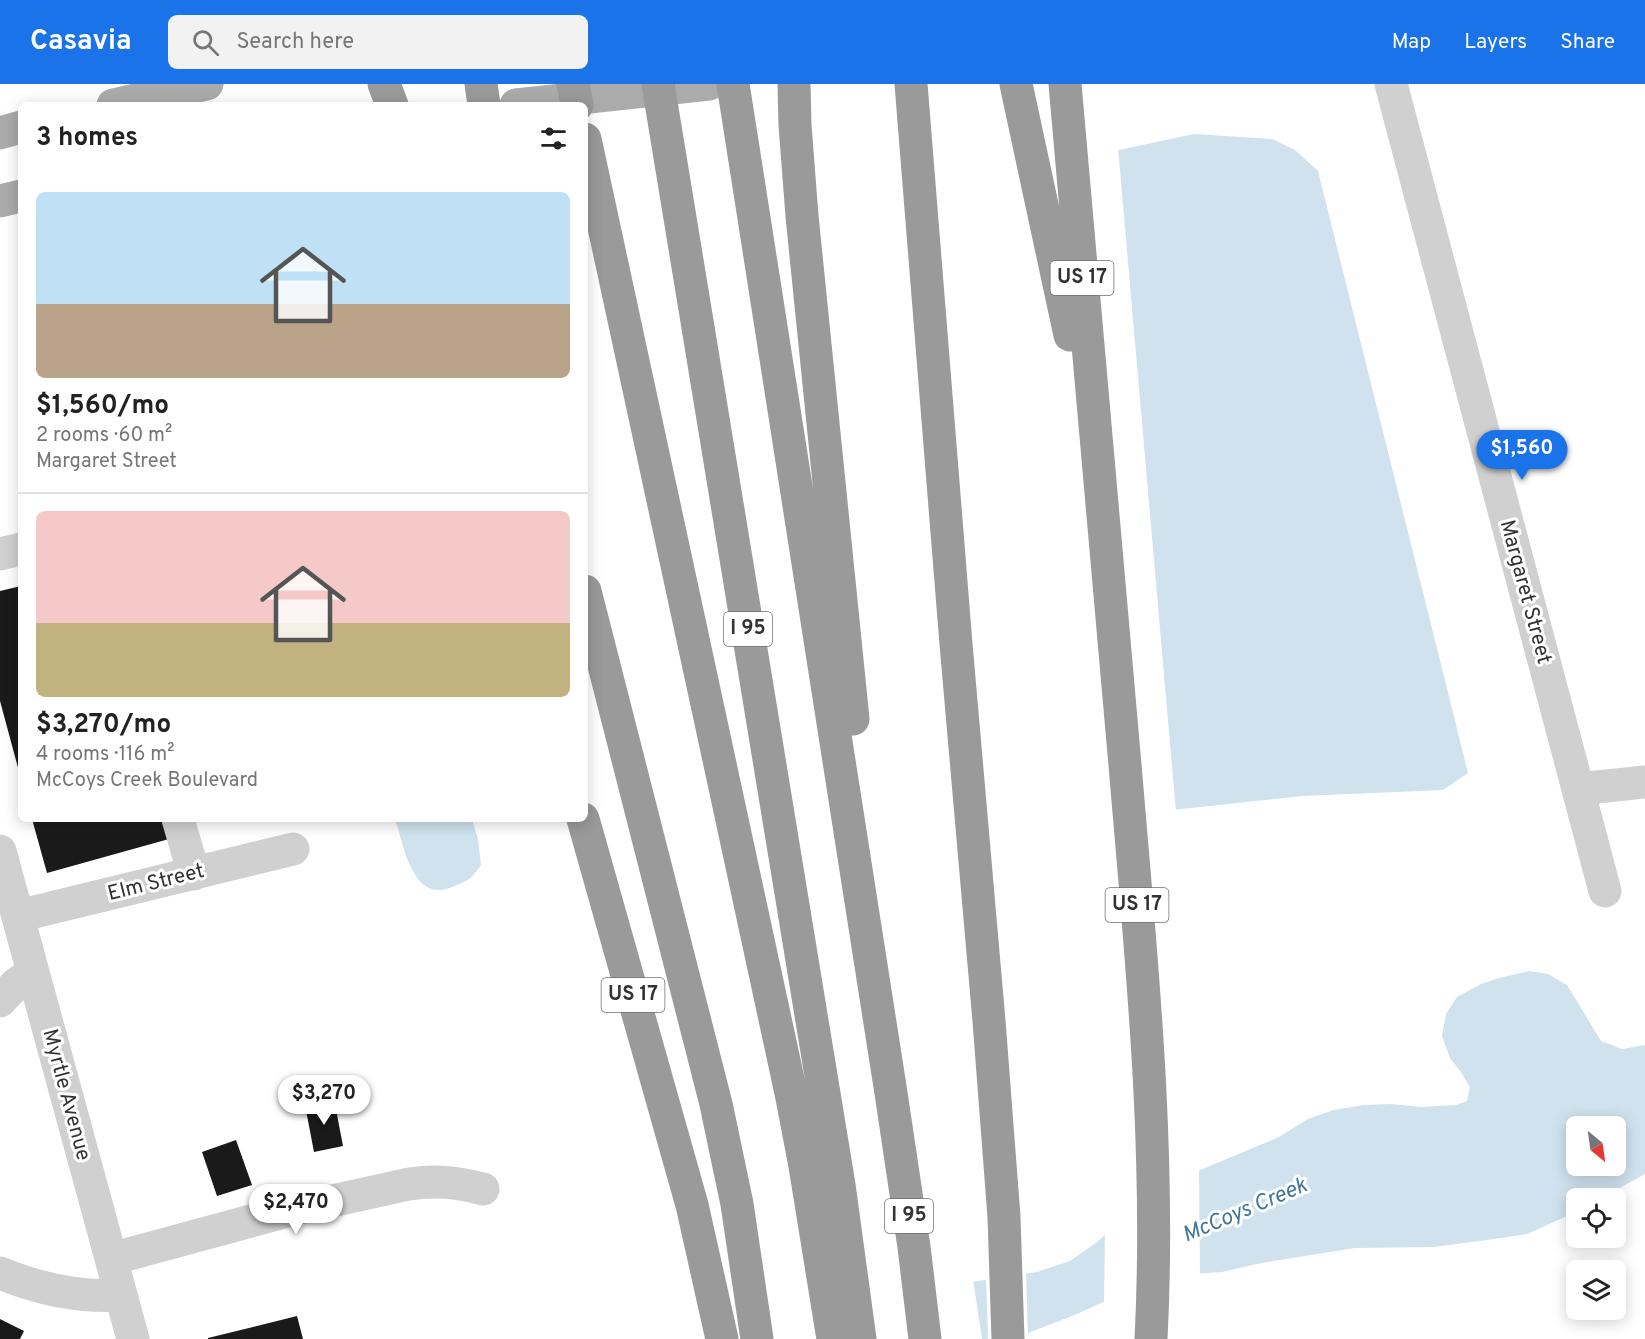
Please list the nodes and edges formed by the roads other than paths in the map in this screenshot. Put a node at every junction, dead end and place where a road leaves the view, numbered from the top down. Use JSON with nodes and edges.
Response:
{"nodes":[{"id":1,"x":207,"y":84,"type":"edge"},
{"id":2,"x":384,"y":84,"type":"edge"},
{"id":3,"x":396,"y":84,"type":"edge"},
{"id":4,"x":481,"y":84,"type":"edge"},
{"id":5,"x":573,"y":84,"type":"edge"},
{"id":6,"x":658,"y":84,"type":"edge"},
{"id":7,"x":709,"y":84,"type":"edge"},
{"id":8,"x":733,"y":84,"type":"edge"},
{"id":9,"x":794,"y":84,"type":"edge"},
{"id":10,"x":911,"y":84,"type":"edge"},
{"id":11,"x":1016,"y":84,"type":"edge"},
{"id":12,"x":1065,"y":84,"type":"edge"},
{"id":13,"x":1391,"y":84,"type":"edge"},
{"id":14,"x":126,"y":102,"type":"edge"},
{"id":15,"x":391,"y":102,"type":"edge"},
{"id":16,"x":400,"y":102,"type":"edge"},
{"id":17,"x":484,"y":102,"type":"edge"},
{"id":18,"x":544,"y":102,"type":"edge"},
{"id":19,"x":576,"y":102,"type":"edge"},
{"id":20,"x":18,"y":129,"type":"edge"},
{"id":21,"x":0,"y":133,"type":"edge"},
{"id":22,"x":588,"y":153,"type":"edge"},
{"id":23,"x":18,"y":197,"type":"edge"},
{"id":24,"x":0,"y":201,"type":"edge"},
{"id":25,"x":1099,"y":471,"type":"junction"},
{"id":26,"x":18,"y":550,"type":"edge"},
{"id":27,"x":0,"y":554,"type":"edge"},
{"id":28,"x":588,"y":603,"type":"edge"},
{"id":29,"x":1645,"y":782,"type":"edge"},
{"id":30,"x":1578,"y":789,"type":"junction"},
{"id":31,"x":179,"y":822,"type":"edge"},
{"id":32,"x":584,"y":822,"type":"edge"},
{"id":33,"x":293,"y":849,"type":"dead end"},
{"id":34,"x":0,"y":851,"type":"edge"},
{"id":35,"x":194,"y":873,"type":"junction"},
{"id":36,"x":1605,"y":891,"type":"dead end"},
{"id":37,"x":18,"y":916,"type":"junction"},
{"id":38,"x":33,"y":972,"type":"junction"},
{"id":39,"x":0,"y":1001,"type":"edge"},
{"id":40,"x":891,"y":1094,"type":"junction"},
{"id":41,"x":813,"y":1123,"type":"junction"},
{"id":42,"x":483,"y":1189,"type":"dead end"},
{"id":43,"x":111,"y":1259,"type":"junction"},
{"id":44,"x":0,"y":1273,"type":"edge"},
{"id":45,"x":121,"y":1295,"type":"junction"},
{"id":46,"x":133,"y":1339,"type":"edge"},
{"id":47,"x":722,"y":1339,"type":"edge"},
{"id":48,"x":757,"y":1339,"type":"edge"},
{"id":49,"x":833,"y":1339,"type":"edge"},
{"id":50,"x":860,"y":1339,"type":"edge"},
{"id":51,"x":925,"y":1339,"type":"edge"},
{"id":52,"x":1008,"y":1339,"type":"edge"},
{"id":53,"x":1151,"y":1339,"type":"edge"}],
"edges":[{"from":1,"to":14,"type":"main road"},
{"from":2,"to":15,"type":"highway"},
{"from":3,"to":16,"type":"highway"},
{"from":4,"to":17,"type":"highway"},
{"from":5,"to":19,"type":"highway"},
{"from":6,"to":41,"type":"highway","number":"I 95"},
{"from":7,"to":18,"type":"main road"},
{"from":8,"to":40,"type":"highway","number":"I 95"},
{"from":9,"to":40,"type":"highway"},
{"from":10,"to":52,"type":"highway"},
{"from":11,"to":25,"type":"highway"},
{"from":12,"to":25,"type":"highway","number":"US 17"},
{"from":13,"to":30,"type":"street","name":"Margaret Street"},
{"from":20,"to":21,"type":"main road"},
{"from":22,"to":41,"type":"highway"},
{"from":23,"to":24,"type":"main road"},
{"from":25,"to":53,"type":"highway","number":"US 17"},
{"from":26,"to":27,"type":"street"},
{"from":28,"to":48,"type":"highway"},
{"from":29,"to":30,"type":"street"},
{"from":30,"to":36,"type":"street","name":"Margaret Street"},
{"from":31,"to":35,"type":"street"},
{"from":32,"to":47,"type":"highway","number":"US 17"},
{"from":33,"to":35,"type":"street","name":"Elm Street"},
{"from":34,"to":37,"type":"street","name":"Myrtle Avenue"},
{"from":35,"to":37,"type":"street","name":"Elm Street"},
{"from":37,"to":38,"type":"street","name":"Myrtle Avenue"},
{"from":38,"to":39,"type":"street"},
{"from":38,"to":43,"type":"street","name":"Myrtle Avenue"},
{"from":40,"to":51,"type":"highway","number":"I 95"},
{"from":41,"to":49,"type":"highway"},
{"from":41,"to":50,"type":"highway","number":"I 95"},
{"from":42,"to":43,"type":"street"},
{"from":43,"to":45,"type":"street","name":"Myrtle Avenue"},
{"from":44,"to":45,"type":"street"},
{"from":45,"to":46,"type":"street","name":"Myrtle Avenue"}]}
